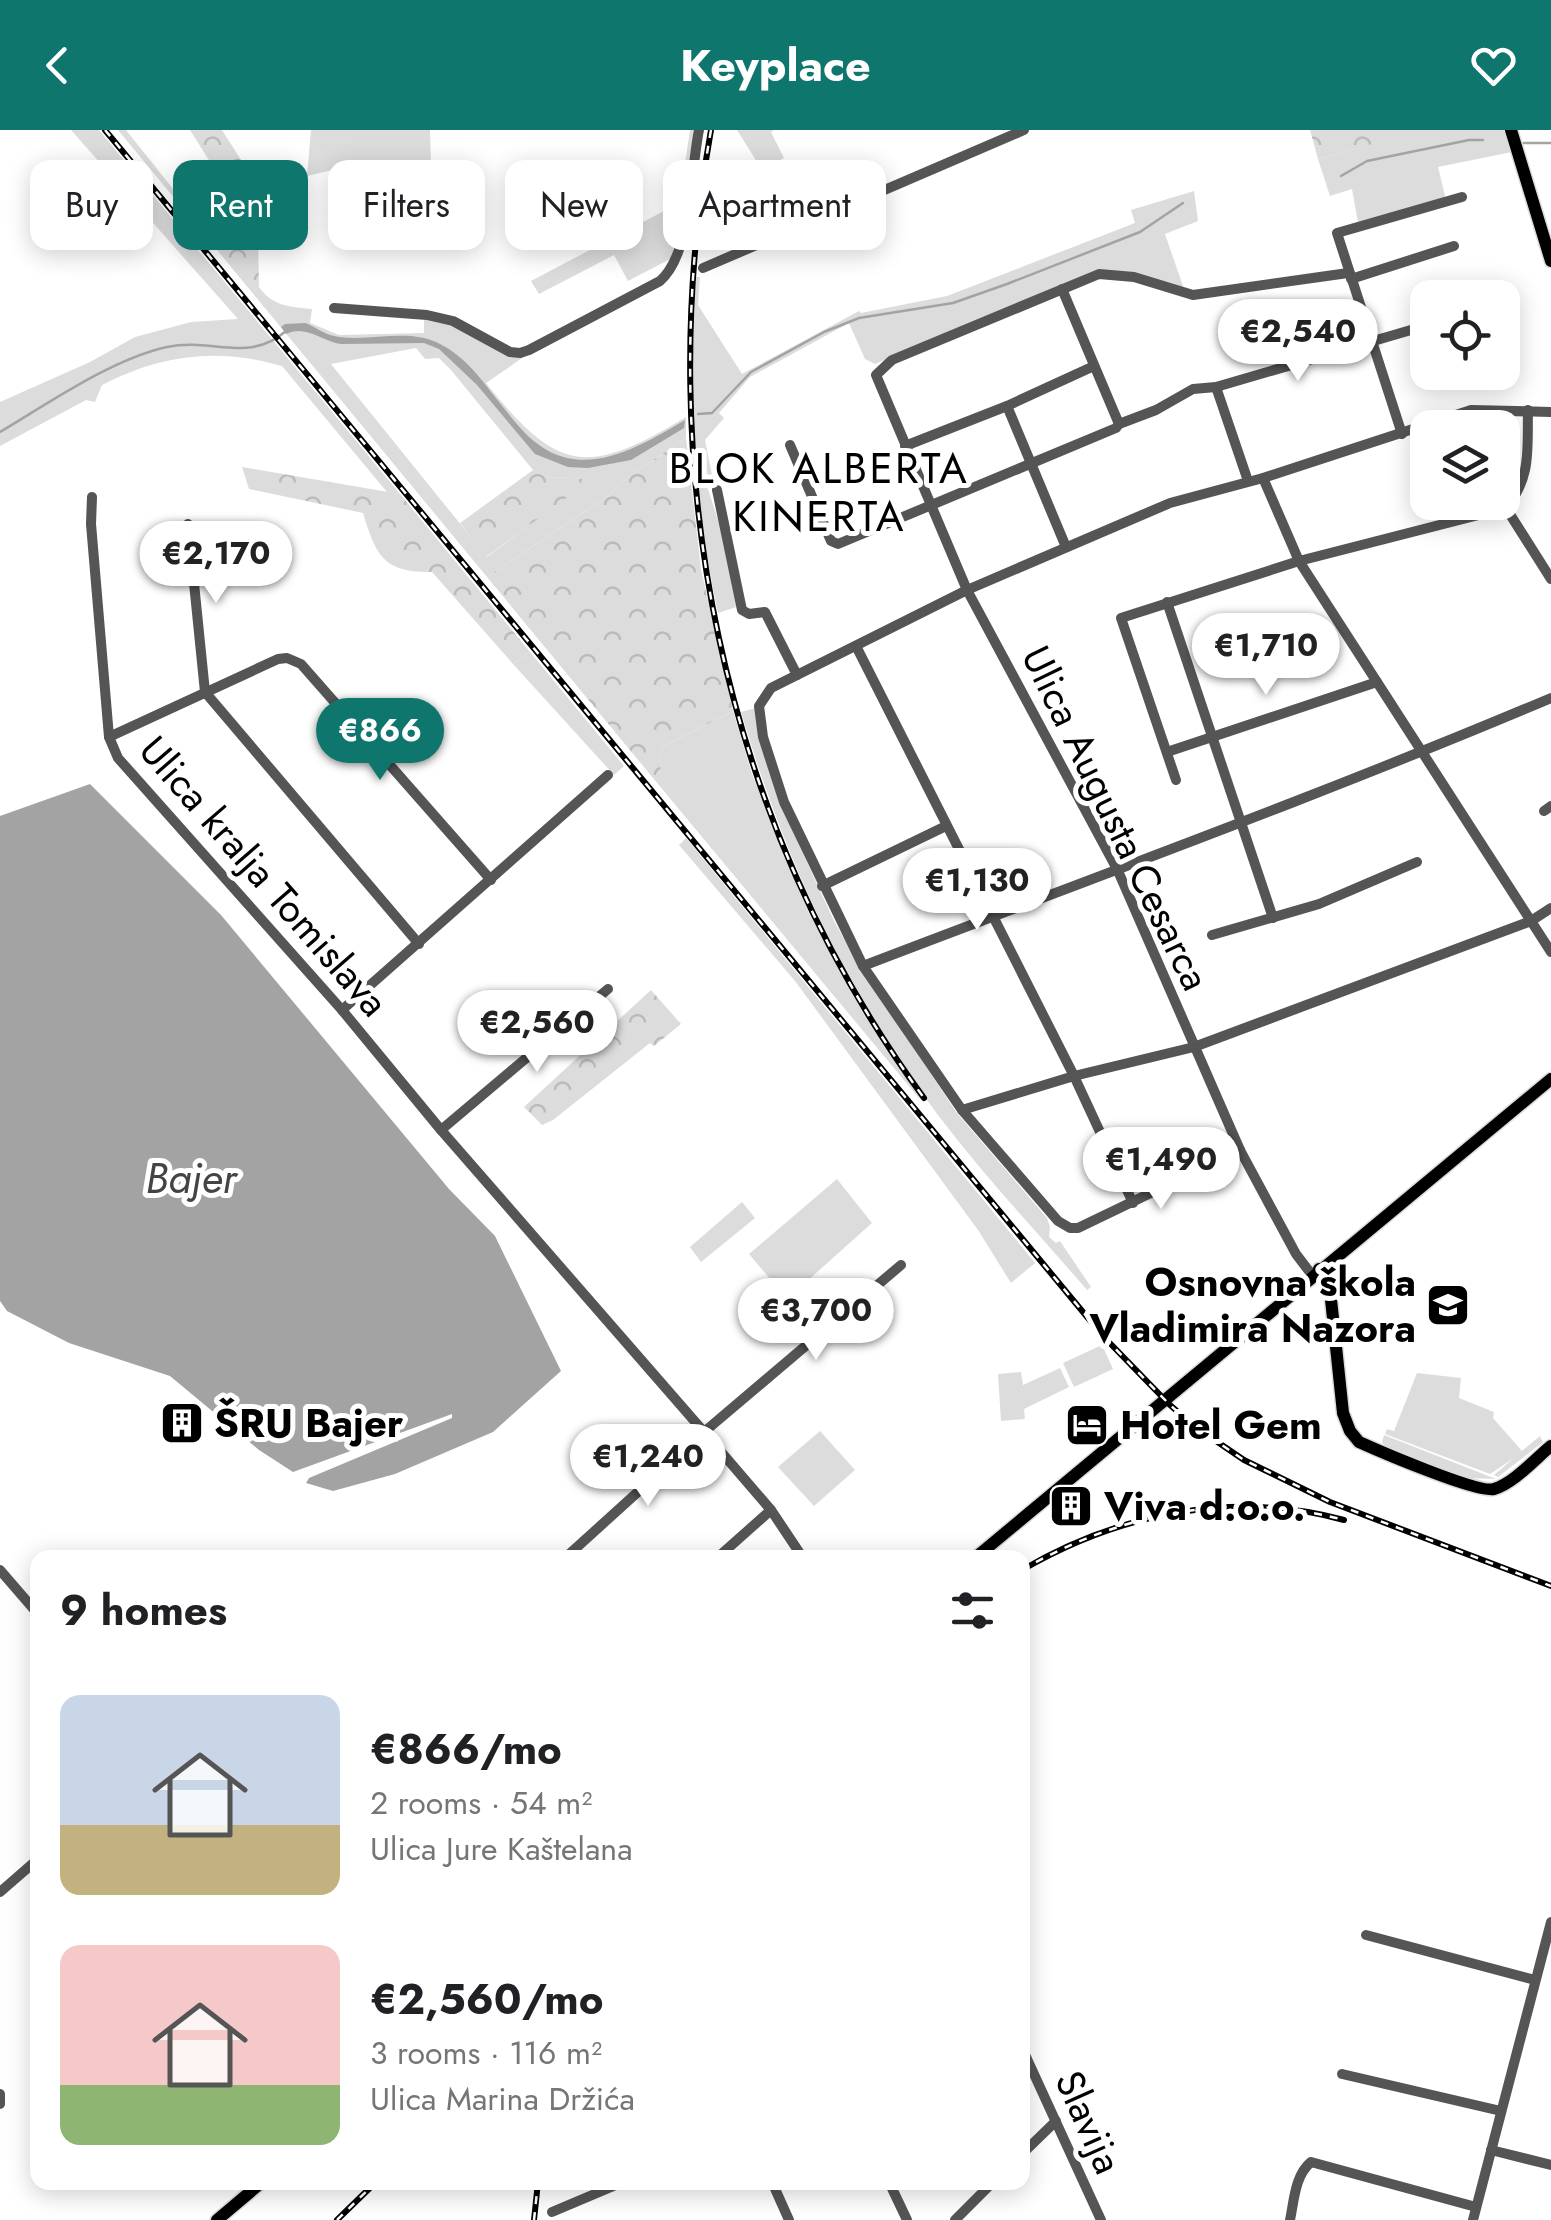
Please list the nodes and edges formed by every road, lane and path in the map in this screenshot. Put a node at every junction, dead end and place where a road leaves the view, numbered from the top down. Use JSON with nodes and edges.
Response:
{"nodes":[{"id":1,"x":699,"y":130,"type":"edge"},
{"id":2,"x":1024,"y":130,"type":"edge"},
{"id":3,"x":1512,"y":130,"type":"edge"},
{"id":4,"x":1462,"y":197,"type":"dead end"},
{"id":5,"x":1454,"y":246,"type":"dead end"},
{"id":6,"x":1551,"y":261,"type":"edge"},
{"id":7,"x":703,"y":268,"type":"dead end"},
{"id":8,"x":1349,"y":276,"type":"junction"},
{"id":9,"x":1062,"y":288,"type":"junction"},
{"id":10,"x":334,"y":308,"type":"dead end"},
{"id":11,"x":1410,"y":331,"type":"edge"},
{"id":12,"x":1371,"y":343,"type":"junction"},
{"id":13,"x":1094,"y":366,"type":"junction"},
{"id":14,"x":1216,"y":387,"type":"junction"},
{"id":15,"x":1007,"y":406,"type":"junction"},
{"id":16,"x":1528,"y":410,"type":"junction"},
{"id":17,"x":1551,"y":412,"type":"edge"},
{"id":18,"x":1120,"y":424,"type":"junction"},
{"id":19,"x":1402,"y":434,"type":"junction"},
{"id":20,"x":790,"y":444,"type":"dead end"},
{"id":21,"x":905,"y":446,"type":"junction"},
{"id":22,"x":1031,"y":464,"type":"junction"},
{"id":23,"x":1262,"y":478,"type":"junction"},
{"id":24,"x":1248,"y":481,"type":"junction"},
{"id":25,"x":717,"y":490,"type":"dead end"},
{"id":26,"x":1520,"y":491,"type":"edge"},
{"id":27,"x":92,"y":496,"type":"dead end"},
{"id":28,"x":930,"y":507,"type":"junction"},
{"id":29,"x":1460,"y":520,"type":"edge"},
{"id":30,"x":1514,"y":520,"type":"edge"},
{"id":31,"x":188,"y":524,"type":"dead end"},
{"id":32,"x":1066,"y":547,"type":"junction"},
{"id":33,"x":1300,"y":562,"type":"junction"},
{"id":34,"x":1551,"y":579,"type":"edge"},
{"id":35,"x":967,"y":590,"type":"junction"},
{"id":36,"x":1168,"y":602,"type":"junction"},
{"id":37,"x":856,"y":646,"type":"junction"},
{"id":38,"x":797,"y":675,"type":"junction"},
{"id":39,"x":1377,"y":682,"type":"junction"},
{"id":40,"x":205,"y":692,"type":"junction"},
{"id":41,"x":1551,"y":698,"type":"edge"},
{"id":42,"x":109,"y":737,"type":"junction"},
{"id":43,"x":1211,"y":737,"type":"junction"},
{"id":44,"x":1167,"y":752,"type":"junction"},
{"id":45,"x":1423,"y":752,"type":"junction"},
{"id":46,"x":608,"y":775,"type":"dead end"},
{"id":47,"x":1176,"y":780,"type":"dead end"},
{"id":48,"x":1239,"y":823,"type":"junction"},
{"id":49,"x":946,"y":826,"type":"junction"},
{"id":50,"x":1417,"y":862,"type":"dead end"},
{"id":51,"x":1118,"y":872,"type":"junction"},
{"id":52,"x":491,"y":880,"type":"junction"},
{"id":53,"x":822,"y":886,"type":"junction"},
{"id":54,"x":1551,"y":908,"type":"edge"},
{"id":55,"x":991,"y":918,"type":"junction"},
{"id":56,"x":1272,"y":918,"type":"junction"},
{"id":57,"x":1531,"y":921,"type":"junction"},
{"id":58,"x":1212,"y":934,"type":"dead end"},
{"id":59,"x":419,"y":944,"type":"junction"},
{"id":60,"x":1551,"y":952,"type":"edge"},
{"id":61,"x":863,"y":966,"type":"junction"},
{"id":62,"x":608,"y":989,"type":"dead end"},
{"id":63,"x":342,"y":1010,"type":"junction"},
{"id":64,"x":1194,"y":1047,"type":"junction"},
{"id":65,"x":1074,"y":1076,"type":"junction"},
{"id":66,"x":1551,"y":1079,"type":"edge"},
{"id":67,"x":962,"y":1110,"type":"junction"},
{"id":68,"x":441,"y":1130,"type":"junction"},
{"id":69,"x":1240,"y":1150,"type":"junction"},
{"id":70,"x":1133,"y":1203,"type":"junction"},
{"id":71,"x":901,"y":1265,"type":"dead end"},
{"id":72,"x":1316,"y":1272,"type":"junction"},
{"id":73,"x":704,"y":1432,"type":"junction"},
{"id":74,"x":1551,"y":1446,"type":"edge"},
{"id":75,"x":772,"y":1510,"type":"junction"},
{"id":76,"x":574,"y":1550,"type":"edge"},
{"id":77,"x":726,"y":1550,"type":"edge"},
{"id":78,"x":798,"y":1550,"type":"edge"},
{"id":79,"x":985,"y":1550,"type":"edge"},
{"id":80,"x":0,"y":1570,"type":"edge"},
{"id":81,"x":30,"y":1605,"type":"edge"},
{"id":82,"x":30,"y":1866,"type":"edge"},
{"id":83,"x":0,"y":1892,"type":"edge"},
{"id":84,"x":1551,"y":1923,"type":"edge"},
{"id":85,"x":1366,"y":1935,"type":"dead end"},
{"id":86,"x":1535,"y":1980,"type":"junction"},
{"id":87,"x":1030,"y":2065,"type":"edge"},
{"id":88,"x":1342,"y":2074,"type":"dead end"},
{"id":89,"x":0,"y":2094,"type":"edge"},
{"id":90,"x":0,"y":2104,"type":"edge"},
{"id":91,"x":1501,"y":2111,"type":"junction"},
{"id":92,"x":1056,"y":2122,"type":"junction"},
{"id":93,"x":1030,"y":2146,"type":"edge"},
{"id":94,"x":1491,"y":2150,"type":"junction"},
{"id":95,"x":1551,"y":2165,"type":"edge"},
{"id":96,"x":253,"y":2190,"type":"edge"},
{"id":97,"x":604,"y":2190,"type":"edge"},
{"id":98,"x":776,"y":2190,"type":"edge"},
{"id":99,"x":894,"y":2190,"type":"edge"},
{"id":100,"x":985,"y":2190,"type":"edge"},
{"id":101,"x":1476,"y":2207,"type":"junction"},
{"id":102,"x":552,"y":2212,"type":"dead end"},
{"id":103,"x":217,"y":2220,"type":"edge"},
{"id":104,"x":789,"y":2220,"type":"edge"},
{"id":105,"x":907,"y":2220,"type":"edge"},
{"id":106,"x":955,"y":2220,"type":"edge"},
{"id":107,"x":1100,"y":2220,"type":"edge"},
{"id":108,"x":1290,"y":2220,"type":"edge"},
{"id":109,"x":1473,"y":2220,"type":"edge"}],
"edges":[{"from":1,"to":10,"type":"street"},
{"from":2,"to":7,"type":"street"},
{"from":3,"to":6,"type":"main road"},
{"from":4,"to":8,"type":"street"},
{"from":5,"to":8,"type":"street"},
{"from":8,"to":9,"type":"street"},
{"from":8,"to":12,"type":"street"},
{"from":9,"to":13,"type":"street"},
{"from":9,"to":21,"type":"street","name":"Ulica Augusta Cesarca"},
{"from":11,"to":12,"type":"street"},
{"from":12,"to":14,"type":"street"},
{"from":12,"to":19,"type":"street"},
{"from":13,"to":15,"type":"street"},
{"from":13,"to":18,"type":"street"},
{"from":14,"to":18,"type":"street"},
{"from":14,"to":24,"type":"street"},
{"from":15,"to":21,"type":"street"},
{"from":15,"to":22,"type":"street"},
{"from":16,"to":17,"type":"street"},
{"from":16,"to":19,"type":"street"},
{"from":16,"to":26,"type":"street"},
{"from":18,"to":22,"type":"street"},
{"from":19,"to":23,"type":"street"},
{"from":20,"to":28,"type":"street"},
{"from":21,"to":28,"type":"street","name":"Ulica Augusta Cesarca"},
{"from":22,"to":28,"type":"street"},
{"from":22,"to":32,"type":"street"},
{"from":23,"to":24,"type":"street"},
{"from":23,"to":33,"type":"street"},
{"from":24,"to":32,"type":"street"},
{"from":25,"to":38,"type":"street"},
{"from":27,"to":42,"type":"street","name":"Ulica kralja Tomislava"},
{"from":28,"to":35,"type":"street","name":"Ulica Augusta Cesarca"},
{"from":29,"to":33,"type":"street"},
{"from":30,"to":34,"type":"street"},
{"from":31,"to":40,"type":"street"},
{"from":32,"to":35,"type":"street"},
{"from":33,"to":36,"type":"street"},
{"from":33,"to":39,"type":"street"},
{"from":35,"to":37,"type":"street"},
{"from":35,"to":51,"type":"street","name":"Ulica Augusta Cesarca"},
{"from":36,"to":43,"type":"street"},
{"from":36,"to":44,"type":"street"},
{"from":37,"to":38,"type":"street"},
{"from":37,"to":49,"type":"street"},
{"from":38,"to":53,"type":"street"},
{"from":39,"to":43,"type":"street"},
{"from":39,"to":45,"type":"street"},
{"from":40,"to":42,"type":"street"},
{"from":40,"to":52,"type":"street"},
{"from":40,"to":59,"type":"street"},
{"from":41,"to":45,"type":"street"},
{"from":42,"to":63,"type":"street","name":"Ulica kralja Tomislava"},
{"from":43,"to":44,"type":"street"},
{"from":43,"to":48,"type":"street"},
{"from":44,"to":47,"type":"street"},
{"from":45,"to":48,"type":"street"},
{"from":45,"to":57,"type":"street"},
{"from":46,"to":52,"type":"street"},
{"from":48,"to":51,"type":"street"},
{"from":48,"to":56,"type":"street"},
{"from":49,"to":53,"type":"street"},
{"from":49,"to":55,"type":"street"},
{"from":50,"to":56,"type":"street"},
{"from":51,"to":55,"type":"street"},
{"from":51,"to":64,"type":"street","name":"Ulica Augusta Cesarca"},
{"from":52,"to":59,"type":"street"},
{"from":53,"to":61,"type":"street"},
{"from":54,"to":57,"type":"street"},
{"from":55,"to":61,"type":"street"},
{"from":55,"to":65,"type":"street"},
{"from":56,"to":58,"type":"street"},
{"from":57,"to":60,"type":"street"},
{"from":57,"to":64,"type":"street"},
{"from":59,"to":63,"type":"street"},
{"from":61,"to":67,"type":"street"},
{"from":62,"to":68,"type":"street"},
{"from":63,"to":68,"type":"street","name":"Ulica kralja Tomislava"},
{"from":64,"to":65,"type":"street"},
{"from":64,"to":69,"type":"street","name":"Ulica Augusta Cesarca"},
{"from":65,"to":67,"type":"street"},
{"from":65,"to":70,"type":"street"},
{"from":66,"to":72,"type":"main road"},
{"from":67,"to":70,"type":"street"},
{"from":68,"to":73,"type":"street","name":"Ulica kralja Tomislava"},
{"from":69,"to":70,"type":"street"},
{"from":69,"to":72,"type":"street","name":"Ulica Augusta Cesarca"},
{"from":71,"to":73,"type":"street"},
{"from":72,"to":74,"type":"main road"},
{"from":72,"to":79,"type":"main road"},
{"from":73,"to":75,"type":"street","name":"Ulica kralja Tomislava"},
{"from":73,"to":76,"type":"street"},
{"from":75,"to":77,"type":"street"},
{"from":75,"to":78,"type":"street","name":"Ulica kralja Tomislava"},
{"from":80,"to":81,"type":"street"},
{"from":82,"to":83,"type":"street"},
{"from":84,"to":86,"type":"street"},
{"from":85,"to":86,"type":"street"},
{"from":86,"to":91,"type":"street"},
{"from":87,"to":92,"type":"street","name":"Slavija"},
{"from":88,"to":91,"type":"street"},
{"from":89,"to":90,"type":"street"},
{"from":91,"to":94,"type":"street"},
{"from":92,"to":93,"type":"street"},
{"from":92,"to":107,"type":"street","name":"Slavija"},
{"from":94,"to":95,"type":"street"},
{"from":94,"to":101,"type":"street"},
{"from":96,"to":103,"type":"main road"},
{"from":97,"to":102,"type":"street"},
{"from":98,"to":104,"type":"street"},
{"from":99,"to":105,"type":"street"},
{"from":100,"to":106,"type":"street"},
{"from":101,"to":108,"type":"street"},
{"from":101,"to":109,"type":"street"}]}
